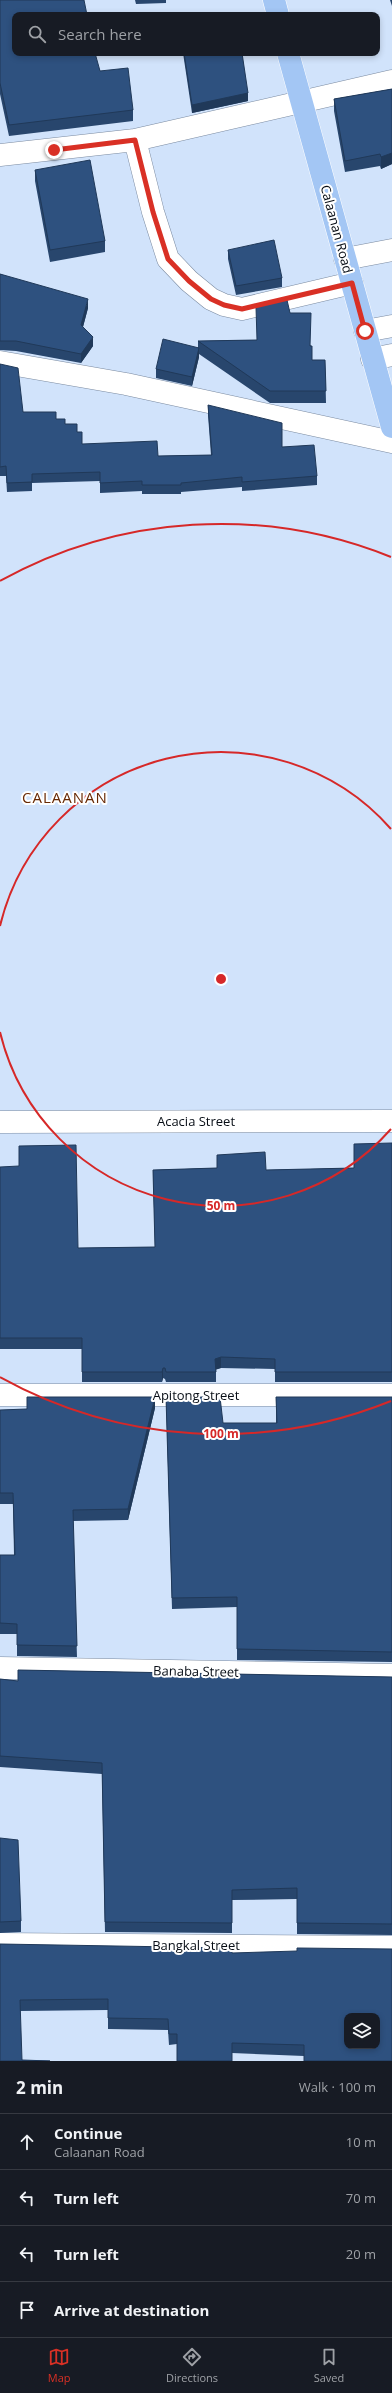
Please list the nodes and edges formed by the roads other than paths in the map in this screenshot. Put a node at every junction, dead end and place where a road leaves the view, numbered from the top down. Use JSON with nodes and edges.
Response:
{"nodes":[{"id":1,"x":274,"y":0,"type":"edge"},
{"id":2,"x":277,"y":12,"type":"edge"},
{"id":3,"x":289,"y":56,"type":"edge"},
{"id":4,"x":392,"y":81,"type":"edge"},
{"id":5,"x":302,"y":101,"type":"junction"},
{"id":6,"x":135,"y":140,"type":"junction"},
{"id":7,"x":0,"y":155,"type":"edge"},
{"id":8,"x":392,"y":250,"type":"edge"},
{"id":9,"x":345,"y":259,"type":"junction"},
{"id":10,"x":352,"y":283,"type":"junction"},
{"id":11,"x":392,"y":326,"type":"edge"},
{"id":12,"x":365,"y":331,"type":"junction"},
{"id":13,"x":382,"y":357,"type":"edge"},
{"id":14,"x":0,"y":362,"type":"edge"},
{"id":15,"x":392,"y":428,"type":"edge"},
{"id":16,"x":392,"y":442,"type":"edge"},
{"id":17,"x":392,"y":1121,"type":"edge"},
{"id":18,"x":0,"y":1122,"type":"edge"},
{"id":19,"x":0,"y":1395,"type":"edge"},
{"id":20,"x":392,"y":1395,"type":"edge"},
{"id":21,"x":0,"y":1668,"type":"edge"},
{"id":22,"x":392,"y":1675,"type":"edge"},
{"id":23,"x":0,"y":1944,"type":"edge"},
{"id":24,"x":392,"y":1947,"type":"edge"}],
"edges":[{"from":1,"to":2,"type":"main road"},
{"from":3,"to":5,"type":"main road","name":"Calaanan Road"},
{"from":4,"to":5,"type":"street"},
{"from":5,"to":6,"type":"street"},
{"from":5,"to":9,"type":"main road","name":"Calaanan Road"},
{"from":6,"to":7,"type":"street"},
{"from":6,"to":10,"type":"street"},
{"from":8,"to":9,"type":"street"},
{"from":9,"to":10,"type":"main road","name":"Calaanan Road"},
{"from":10,"to":12,"type":"main road","name":"Calaanan Road"},
{"from":11,"to":12,"type":"street"},
{"from":12,"to":13,"type":"main road","name":"Calaanan Road"},
{"from":13,"to":15,"type":"main road","name":"Calaanan Road"},
{"from":14,"to":16,"type":"street"},
{"from":17,"to":18,"type":"street","name":"Acacia Street"},
{"from":19,"to":20,"type":"street","name":"Apitong Street"},
{"from":21,"to":22,"type":"street","name":"Banaba Street"},
{"from":23,"to":24,"type":"street","name":"Bangkal Street"}]}
